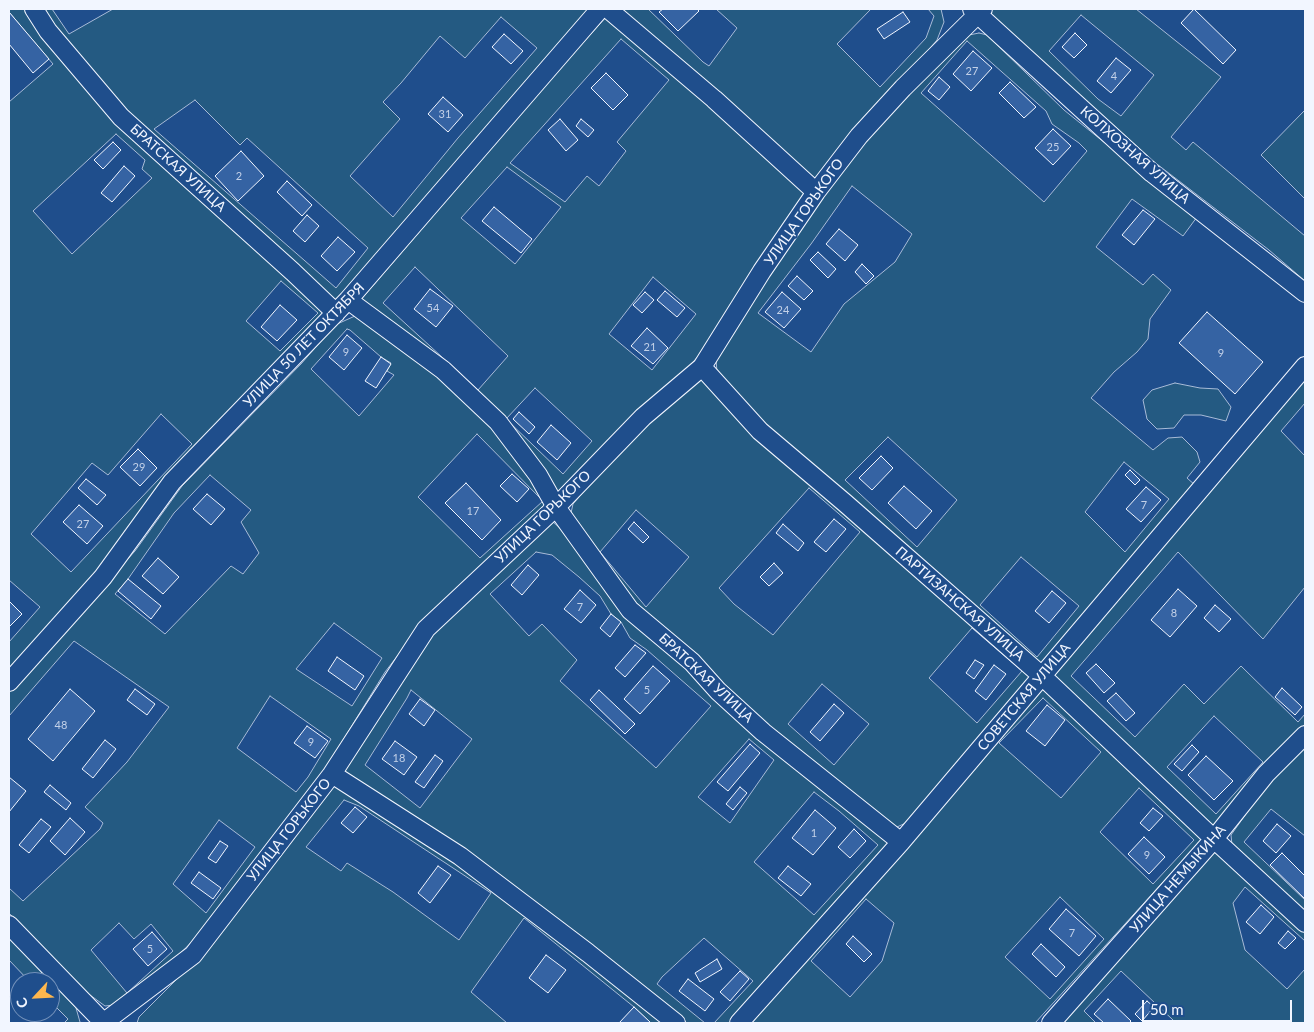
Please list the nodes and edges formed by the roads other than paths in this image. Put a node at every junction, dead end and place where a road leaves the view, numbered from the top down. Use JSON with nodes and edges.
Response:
{"nodes":[{"id":1,"x":34,"y":9,"type":"edge"},
{"id":2,"x":600,"y":9,"type":"edge"},
{"id":3,"x":608,"y":9,"type":"edge"},
{"id":4,"x":977,"y":11,"type":"edge"},
{"id":5,"x":816,"y":192,"type":"junction"},
{"id":6,"x":1305,"y":293,"type":"edge"},
{"id":7,"x":342,"y":307,"type":"junction"},
{"id":8,"x":1305,"y":366,"type":"edge"},
{"id":9,"x":702,"y":367,"type":"junction"},
{"id":10,"x":556,"y":507,"type":"junction"},
{"id":11,"x":1042,"y":676,"type":"junction"},
{"id":12,"x":9,"y":682,"type":"edge"},
{"id":13,"x":1305,"y":735,"type":"edge"},
{"id":14,"x":332,"y":774,"type":"junction"},
{"id":15,"x":1214,"y":839,"type":"junction"},
{"id":16,"x":901,"y":842,"type":"junction"},
{"id":17,"x":1305,"y":924,"type":"edge"},
{"id":18,"x":9,"y":925,"type":"edge"},
{"id":19,"x":104,"y":1023,"type":"edge"},
{"id":20,"x":676,"y":1023,"type":"edge"},
{"id":21,"x":739,"y":1023,"type":"edge"},
{"id":22,"x":1051,"y":1023,"type":"edge"}],
"edges":[{"from":1,"to":7,"type":"street","name":"БРАТСКАЯ УЛИЦА"},
{"from":2,"to":7,"type":"street","name":"УЛИЦА 50 ЛЕТ ОКТЯБРЯ"},
{"from":3,"to":5,"type":"street"},
{"from":4,"to":5,"type":"street","name":"УЛИЦА ГОРЬКОГО"},
{"from":4,"to":6,"type":"street","name":"КОЛХОЗНАЯ УЛИЦА"},
{"from":5,"to":9,"type":"street","name":"УЛИЦА ГОРЬКОГО"},
{"from":7,"to":10,"type":"street","name":"БРАТСКАЯ УЛИЦА"},
{"from":7,"to":12,"type":"street","name":"УЛИЦА 50 ЛЕТ ОКТЯБРЯ"},
{"from":8,"to":11,"type":"street","name":"СОВЕТСКАЯ УЛИЦА"},
{"from":9,"to":10,"type":"street","name":"УЛИЦА ГОРЬКОГО"},
{"from":9,"to":11,"type":"street","name":"ПАРТИЗАНСКАЯ УЛИЦА"},
{"from":10,"to":14,"type":"street","name":"УЛИЦА ГОРЬКОГО"},
{"from":10,"to":16,"type":"street","name":"БРАТСКАЯ УЛИЦА"},
{"from":11,"to":15,"type":"street","name":"ПАРТИЗАНСКАЯ УЛИЦА"},
{"from":11,"to":16,"type":"street","name":"СОВЕТСКАЯ УЛИЦА"},
{"from":13,"to":15,"type":"street","name":"УЛИЦА НЕМЫКИНА"},
{"from":14,"to":19,"type":"street","name":"УЛИЦА ГОРЬКОГО"},
{"from":14,"to":20,"type":"street"},
{"from":15,"to":17,"type":"street","name":"ПАРТИЗАНСКАЯ УЛИЦА"},
{"from":15,"to":22,"type":"street","name":"УЛИЦА НЕМЫКИНА"},
{"from":16,"to":21,"type":"street","name":"СОВЕТСКАЯ УЛИЦА"},
{"from":18,"to":19,"type":"street"}]}
